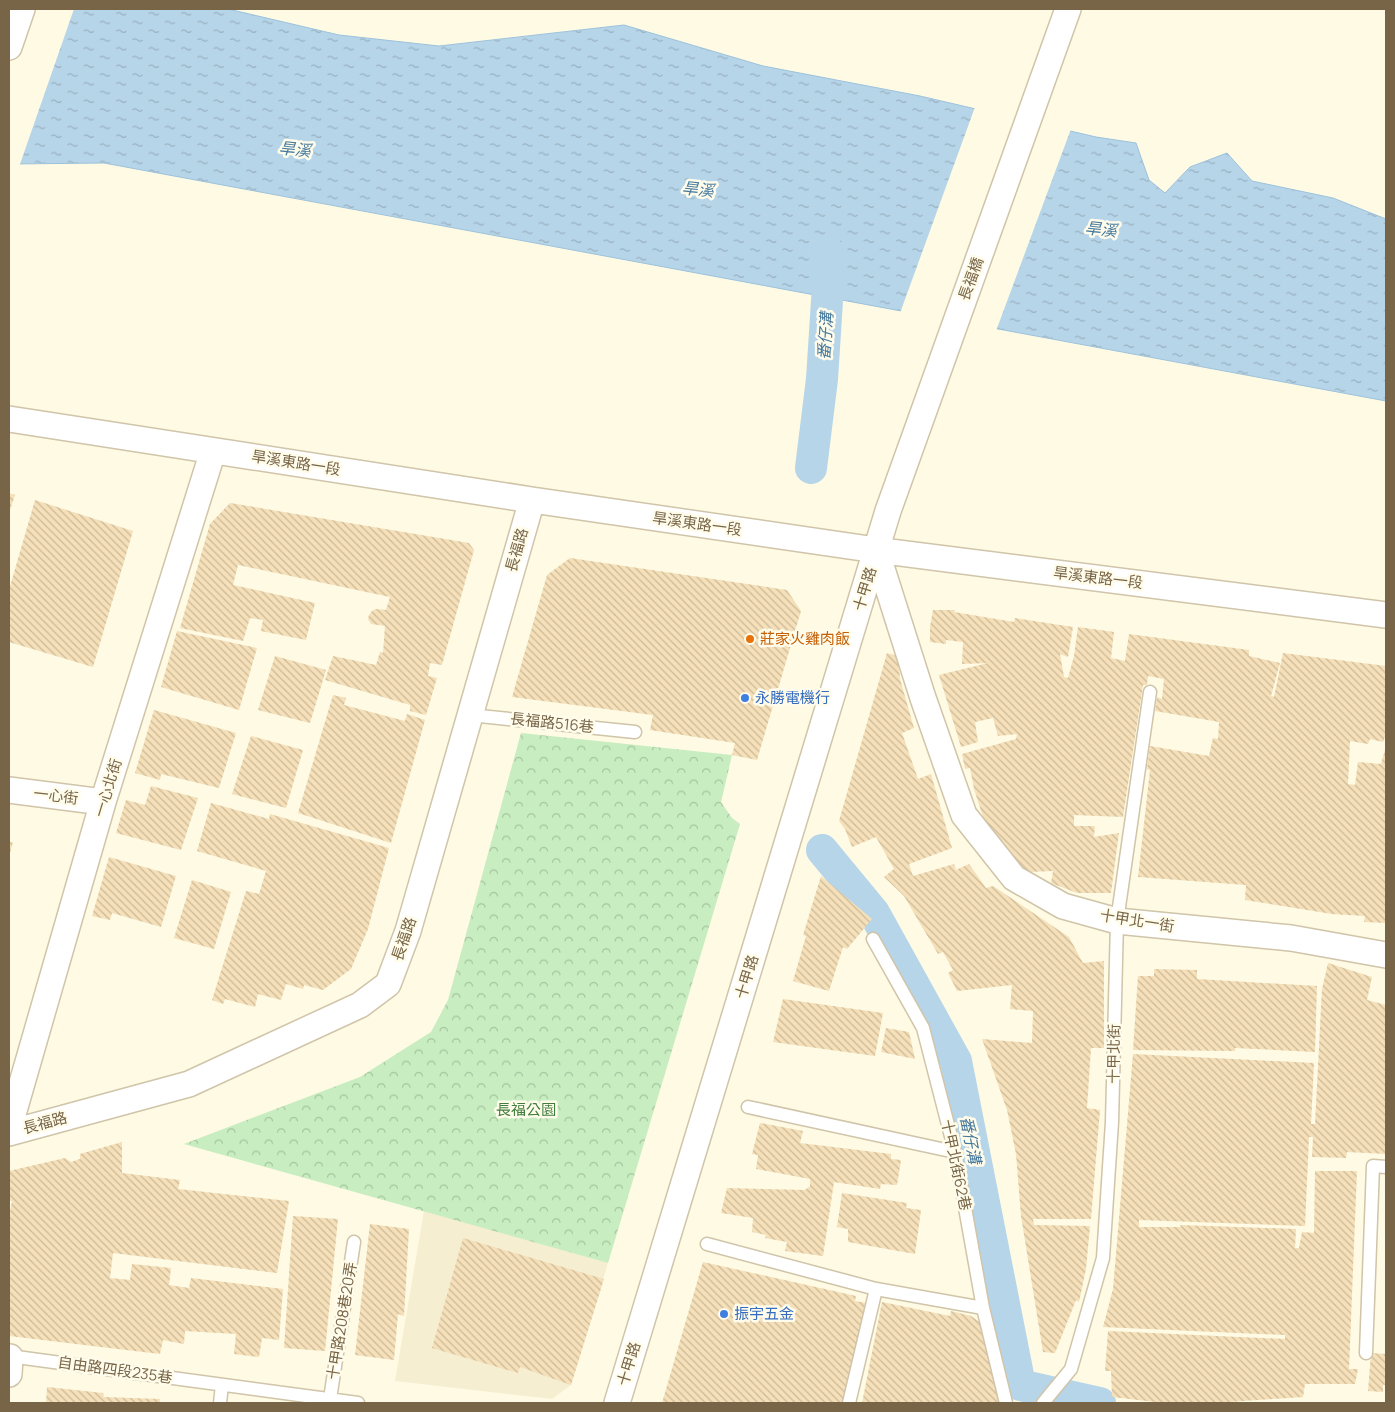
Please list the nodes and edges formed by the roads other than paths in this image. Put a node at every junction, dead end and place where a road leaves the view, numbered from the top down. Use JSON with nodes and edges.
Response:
{"nodes":[{"id":1,"x":22,"y":9,"type":"edge"},
{"id":2,"x":1068,"y":9,"type":"edge"},
{"id":3,"x":9,"y":47,"type":"edge"},
{"id":4,"x":9,"y":419,"type":"edge"},
{"id":5,"x":213,"y":450,"type":"junction"},
{"id":6,"x":532,"y":500,"type":"junction"},
{"id":7,"x":876,"y":550,"type":"junction"},
{"id":8,"x":1386,"y":615,"type":"edge"},
{"id":9,"x":1150,"y":692,"type":"dead end"},
{"id":10,"x":470,"y":715,"type":"junction"},
{"id":11,"x":635,"y":732,"type":"dead end"},
{"id":12,"x":9,"y":790,"type":"edge"},
{"id":13,"x":103,"y":802,"type":"junction"},
{"id":14,"x":1117,"y":921,"type":"junction"},
{"id":15,"x":873,"y":939,"type":"dead end"},
{"id":16,"x":1386,"y":955,"type":"edge"},
{"id":17,"x":748,"y":1107,"type":"dead end"},
{"id":18,"x":9,"y":1128,"type":"edge"},
{"id":19,"x":9,"y":1133,"type":"edge"},
{"id":20,"x":955,"y":1152,"type":"junction"},
{"id":21,"x":1386,"y":1167,"type":"edge"},
{"id":22,"x":354,"y":1242,"type":"dead end"},
{"id":23,"x":707,"y":1244,"type":"dead end"},
{"id":24,"x":876,"y":1289,"type":"junction"},
{"id":25,"x":983,"y":1308,"type":"junction"},
{"id":26,"x":1366,"y":1353,"type":"dead end"},
{"id":27,"x":9,"y":1362,"type":"edge"},
{"id":28,"x":222,"y":1384,"type":"junction"},
{"id":29,"x":330,"y":1399,"type":"junction"},
{"id":30,"x":220,"y":1403,"type":"edge"},
{"id":31,"x":358,"y":1403,"type":"edge"},
{"id":32,"x":617,"y":1403,"type":"edge"},
{"id":33,"x":849,"y":1403,"type":"edge"},
{"id":34,"x":1006,"y":1403,"type":"edge"},
{"id":35,"x":1043,"y":1403,"type":"edge"}],
"edges":[{"from":1,"to":3,"type":"street"},
{"from":2,"to":7,"type":"street","name":"長福橋"},
{"from":4,"to":5,"type":"street","name":"旱溪東路一段"},
{"from":5,"to":6,"type":"street","name":"旱溪東路一段"},
{"from":5,"to":13,"type":"street","name":"一心北街"},
{"from":6,"to":7,"type":"street","name":"旱溪東路一段"},
{"from":6,"to":10,"type":"street","name":"長福路"},
{"from":7,"to":8,"type":"street","name":"旱溪東路一段"},
{"from":7,"to":14,"type":"street","name":"十甲北一街"},
{"from":7,"to":32,"type":"street","name":"十甲路"},
{"from":9,"to":14,"type":"lane","name":"十甲北街"},
{"from":10,"to":11,"type":"lane","name":"長福路516巷"},
{"from":10,"to":19,"type":"street","name":"長福路"},
{"from":12,"to":13,"type":"street","name":"一心街"},
{"from":13,"to":18,"type":"street","name":"一心北街"},
{"from":14,"to":16,"type":"street","name":"十甲北一街"},
{"from":14,"to":35,"type":"lane","name":"十甲北街"},
{"from":15,"to":20,"type":"lane","name":"十甲北街62巷"},
{"from":17,"to":20,"type":"lane"},
{"from":20,"to":25,"type":"lane","name":"十甲北街62巷"},
{"from":21,"to":26,"type":"lane"},
{"from":22,"to":29,"type":"lane","name":"十甲路208巷20弄"},
{"from":23,"to":24,"type":"lane"},
{"from":24,"to":25,"type":"lane"},
{"from":24,"to":33,"type":"lane"},
{"from":25,"to":34,"type":"lane","name":"十甲北街62巷"},
{"from":27,"to":28,"type":"lane","name":"自由路四段235巷"},
{"from":28,"to":29,"type":"lane","name":"自由路四段235巷"},
{"from":28,"to":30,"type":"lane"},
{"from":29,"to":31,"type":"lane","name":"自由路四段235巷"}]}
